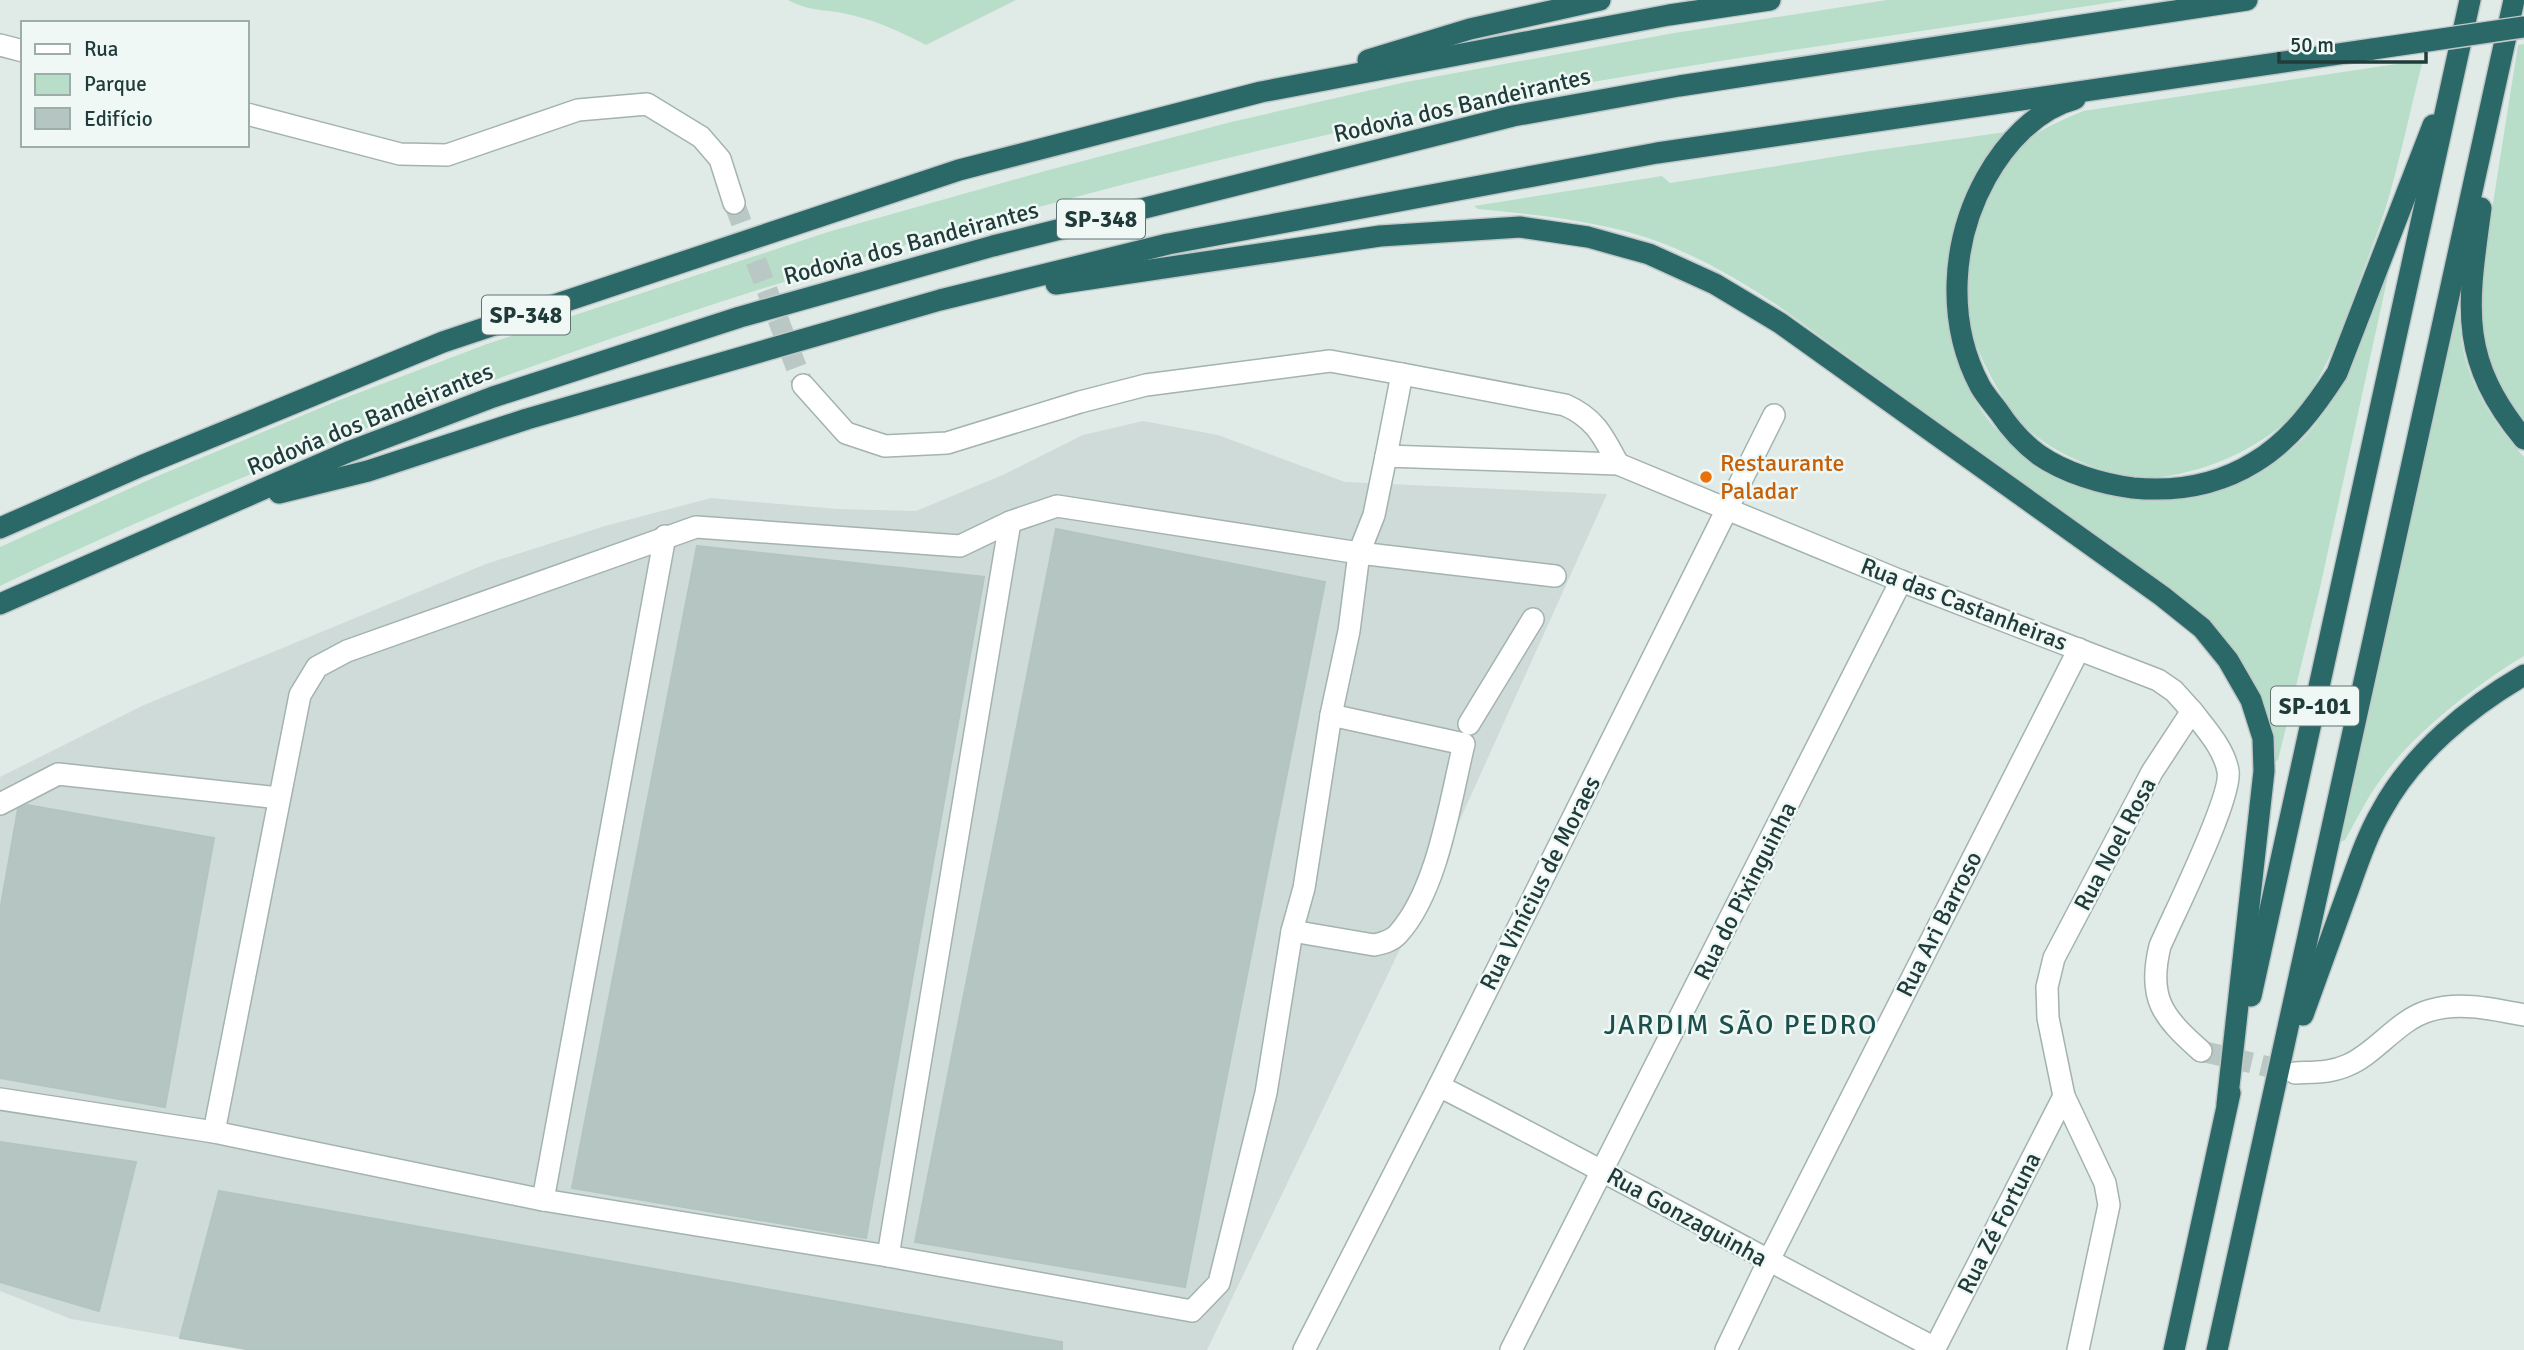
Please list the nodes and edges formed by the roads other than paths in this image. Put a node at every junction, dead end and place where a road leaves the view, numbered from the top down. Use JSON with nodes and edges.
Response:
{"nodes":[{"id":1,"x":1600,"y":0,"type":"edge"},
{"id":2,"x":1770,"y":0,"type":"edge"},
{"id":3,"x":2247,"y":0,"type":"edge"},
{"id":4,"x":2470,"y":0,"type":"edge"},
{"id":5,"x":2514,"y":0,"type":"edge"},
{"id":6,"x":2524,"y":27,"type":"edge"},
{"id":7,"x":0,"y":45,"type":"edge"},
{"id":8,"x":21,"y":50,"type":"edge"},
{"id":9,"x":2458,"y":61,"type":"junction"},
{"id":10,"x":2500,"y":61,"type":"junction"},
{"id":11,"x":2153,"y":80,"type":"junction"},
{"id":12,"x":1261,"y":92,"type":"junction"},
{"id":13,"x":248,"y":114,"type":"edge"},
{"id":14,"x":734,"y":203,"type":"tunnel mouth"},
{"id":15,"x":940,"y":300,"type":"junction"},
{"id":16,"x":1402,"y":374,"type":"junction"},
{"id":17,"x":803,"y":385,"type":"tunnel mouth"},
{"id":18,"x":1773,"y":415,"type":"dead end"},
{"id":19,"x":2524,"y":439,"type":"edge"},
{"id":20,"x":1386,"y":456,"type":"junction"},
{"id":21,"x":1618,"y":464,"type":"junction"},
{"id":22,"x":221,"y":507,"type":"junction"},
{"id":23,"x":1727,"y":510,"type":"junction"},
{"id":24,"x":1010,"y":522,"type":"junction"},
{"id":25,"x":0,"y":528,"type":"edge"},
{"id":26,"x":665,"y":536,"type":"junction"},
{"id":27,"x":1359,"y":553,"type":"junction"},
{"id":28,"x":1555,"y":576,"type":"dead end"},
{"id":29,"x":1901,"y":581,"type":"junction"},
{"id":30,"x":0,"y":604,"type":"edge"},
{"id":31,"x":1534,"y":618,"type":"dead end"},
{"id":32,"x":2079,"y":649,"type":"junction"},
{"id":33,"x":2524,"y":675,"type":"edge"},
{"id":34,"x":2192,"y":711,"type":"junction"},
{"id":35,"x":1331,"y":715,"type":"junction"},
{"id":36,"x":1469,"y":724,"type":"dead end"},
{"id":37,"x":279,"y":798,"type":"junction"},
{"id":38,"x":0,"y":804,"type":"edge"},
{"id":39,"x":1292,"y":931,"type":"junction"},
{"id":40,"x":2524,"y":1015,"type":"edge"},
{"id":41,"x":2201,"y":1051,"type":"tunnel mouth"},
{"id":42,"x":2295,"y":1073,"type":"tunnel mouth"},
{"id":43,"x":1439,"y":1086,"type":"junction"},
{"id":44,"x":2275,"y":1092,"type":"junction"},
{"id":45,"x":2064,"y":1096,"type":"junction"},
{"id":46,"x":0,"y":1099,"type":"edge"},
{"id":47,"x":2227,"y":1104,"type":"junction"},
{"id":48,"x":214,"y":1132,"type":"junction"},
{"id":49,"x":1603,"y":1170,"type":"junction"},
{"id":50,"x":543,"y":1200,"type":"junction"},
{"id":51,"x":888,"y":1256,"type":"junction"},
{"id":52,"x":1768,"y":1262,"type":"junction"},
{"id":53,"x":1935,"y":1349,"type":"edge"},
{"id":54,"x":1304,"y":1350,"type":"edge"},
{"id":55,"x":1511,"y":1350,"type":"edge"},
{"id":56,"x":1726,"y":1350,"type":"edge"},
{"id":57,"x":2078,"y":1350,"type":"edge"},
{"id":58,"x":2174,"y":1350,"type":"edge"},
{"id":59,"x":2217,"y":1350,"type":"edge"}],
"edges":[{"from":1,"to":12,"type":"highway"},
{"from":2,"to":12,"type":"highway","name":"Rodovia dos Bandeirantes","number":"SP-348"},
{"from":3,"to":22,"type":"highway","name":"Rodovia dos Bandeirantes","number":"SP-348"},
{"from":4,"to":9,"type":"highway","number":"SP-101"},
{"from":5,"to":10,"type":"highway","number":"SP-101"},
{"from":6,"to":11,"type":"highway","bridge":true},
{"from":7,"to":8,"type":"street"},
{"from":9,"to":11,"type":"highway"},
{"from":9,"to":47,"type":"highway","number":"SP-101"},
{"from":10,"to":19,"type":"highway"},
{"from":10,"to":44,"type":"highway","number":"SP-101"},
{"from":11,"to":15,"type":"highway"},
{"from":12,"to":25,"type":"highway","name":"Rodovia dos Bandeirantes","number":"SP-348"},
{"from":13,"to":14,"type":"street"},
{"from":15,"to":22,"type":"highway"},
{"from":15,"to":47,"type":"highway"},
{"from":16,"to":17,"type":"street"},
{"from":16,"to":20,"type":"street"},
{"from":16,"to":21,"type":"street"},
{"from":18,"to":23,"type":"street","name":"Rua Vinícius de Moraes"},
{"from":20,"to":21,"type":"street"},
{"from":20,"to":27,"type":"street"},
{"from":21,"to":23,"type":"street","name":"Rua das Castanheiras"},
{"from":22,"to":30,"type":"highway","name":"Rodovia dos Bandeirantes","number":"SP-348"},
{"from":23,"to":29,"type":"street","name":"Rua das Castanheiras"},
{"from":23,"to":43,"type":"street","name":"Rua Vinícius de Moraes"},
{"from":24,"to":26,"type":"street"},
{"from":24,"to":27,"type":"street"},
{"from":24,"to":51,"type":"street"},
{"from":26,"to":37,"type":"street"},
{"from":26,"to":50,"type":"street"},
{"from":27,"to":28,"type":"street"},
{"from":27,"to":35,"type":"street"},
{"from":29,"to":32,"type":"street","name":"Rua das Castanheiras"},
{"from":29,"to":49,"type":"street","name":"Rua do Pixinguinha"},
{"from":31,"to":36,"type":"street"},
{"from":32,"to":34,"type":"street","name":"Rua das Castanheiras"},
{"from":32,"to":52,"type":"street","name":"Rua Ari Barroso"},
{"from":33,"to":44,"type":"highway"},
{"from":34,"to":41,"type":"street"},
{"from":34,"to":45,"type":"street","name":"Rua Noel Rosa"},
{"from":35,"to":39,"type":"street"},
{"from":35,"to":39,"type":"street"},
{"from":37,"to":38,"type":"street"},
{"from":37,"to":48,"type":"street"},
{"from":39,"to":51,"type":"street"},
{"from":40,"to":42,"type":"street"},
{"from":43,"to":49,"type":"street","name":"Rua Gonzaguinha"},
{"from":43,"to":54,"type":"street","name":"Rua Vinícius de Moraes"},
{"from":44,"to":59,"type":"highway","number":"SP-101"},
{"from":45,"to":53,"type":"street","name":"Rua Zé Fortuna"},
{"from":45,"to":57,"type":"street","name":"Rua Noel Rosa"},
{"from":46,"to":48,"type":"street"},
{"from":47,"to":58,"type":"highway","number":"SP-101"},
{"from":48,"to":50,"type":"street"},
{"from":49,"to":52,"type":"street","name":"Rua Gonzaguinha"},
{"from":49,"to":55,"type":"street","name":"Rua do Pixinguinha"},
{"from":50,"to":51,"type":"street"},
{"from":52,"to":53,"type":"street","name":"Rua Gonzaguinha"},
{"from":52,"to":56,"type":"street","name":"Rua Ari Barroso"}]}
